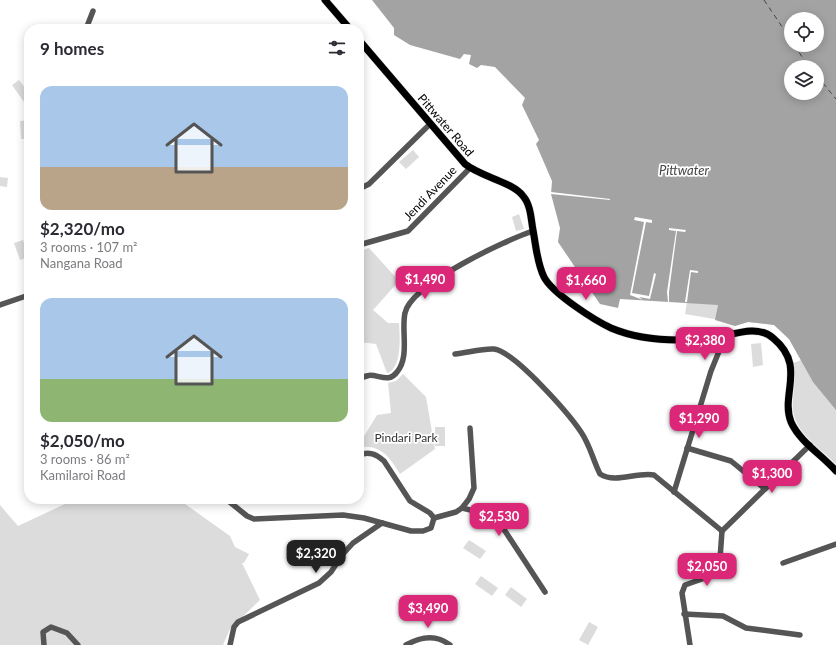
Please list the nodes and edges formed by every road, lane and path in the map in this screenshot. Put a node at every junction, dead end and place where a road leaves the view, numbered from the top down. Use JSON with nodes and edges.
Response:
{"nodes":[{"id":1,"x":325,"y":0,"type":"edge"},
{"id":2,"x":93,"y":11,"type":"dead end"},
{"id":3,"x":88,"y":24,"type":"edge"},
{"id":4,"x":346,"y":24,"type":"edge"},
{"id":5,"x":364,"y":48,"type":"edge"},
{"id":6,"x":430,"y":124,"type":"junction"},
{"id":7,"x":470,"y":168,"type":"junction"},
{"id":8,"x":364,"y":186,"type":"edge"},
{"id":9,"x":533,"y":231,"type":"junction"},
{"id":10,"x":364,"y":244,"type":"edge"},
{"id":11,"x":24,"y":297,"type":"edge"},
{"id":12,"x":0,"y":305,"type":"edge"},
{"id":13,"x":720,"y":349,"type":"dead end"},
{"id":14,"x":455,"y":354,"type":"dead end"},
{"id":15,"x":364,"y":376,"type":"edge"},
{"id":16,"x":470,"y":428,"type":"dead end"},
{"id":17,"x":810,"y":445,"type":"junction"},
{"id":18,"x":688,"y":448,"type":"junction"},
{"id":19,"x":364,"y":454,"type":"edge"},
{"id":20,"x":836,"y":471,"type":"edge"},
{"id":21,"x":765,"y":489,"type":"junction"},
{"id":22,"x":674,"y":492,"type":"junction"},
{"id":23,"x":232,"y":504,"type":"edge"},
{"id":24,"x":462,"y":508,"type":"junction"},
{"id":25,"x":434,"y":518,"type":"junction"},
{"id":26,"x":382,"y":523,"type":"junction"},
{"id":27,"x":722,"y":531,"type":"junction"},
{"id":28,"x":836,"y":544,"type":"edge"},
{"id":29,"x":783,"y":563,"type":"dead end"},
{"id":30,"x":545,"y":592,"type":"dead end"},
{"id":31,"x":684,"y":614,"type":"junction"},
{"id":32,"x":800,"y":635,"type":"dead end"},
{"id":33,"x":44,"y":645,"type":"edge"},
{"id":34,"x":78,"y":645,"type":"edge"},
{"id":35,"x":230,"y":645,"type":"edge"},
{"id":36,"x":406,"y":645,"type":"edge"},
{"id":37,"x":450,"y":645,"type":"edge"},
{"id":38,"x":690,"y":645,"type":"edge"}],
"edges":[{"from":1,"to":4,"type":"main road"},
{"from":2,"to":3,"type":"street"},
{"from":5,"to":6,"type":"main road","name":"Pittwater Road"},
{"from":6,"to":7,"type":"main road","name":"Pittwater Road"},
{"from":6,"to":8,"type":"street"},
{"from":7,"to":9,"type":"main road","name":"Pittwater Road"},
{"from":7,"to":10,"type":"street","name":"Jendi Avenue"},
{"from":9,"to":15,"type":"street"},
{"from":9,"to":17,"type":"main road","name":"Pittwater Road"},
{"from":11,"to":12,"type":"street"},
{"from":13,"to":18,"type":"street"},
{"from":14,"to":22,"type":"street"},
{"from":16,"to":24,"type":"street"},
{"from":17,"to":20,"type":"main road","name":"Pittwater Road"},
{"from":17,"to":21,"type":"street"},
{"from":18,"to":21,"type":"street"},
{"from":18,"to":22,"type":"street"},
{"from":19,"to":25,"type":"street"},
{"from":21,"to":27,"type":"street"},
{"from":22,"to":27,"type":"street"},
{"from":23,"to":26,"type":"street"},
{"from":24,"to":25,"type":"street"},
{"from":24,"to":30,"type":"street"},
{"from":25,"to":26,"type":"street"},
{"from":26,"to":35,"type":"street"},
{"from":27,"to":31,"type":"street"},
{"from":28,"to":29,"type":"street"},
{"from":31,"to":32,"type":"street"},
{"from":31,"to":38,"type":"street"},
{"from":33,"to":34,"type":"street"},
{"from":36,"to":37,"type":"street"}]}
